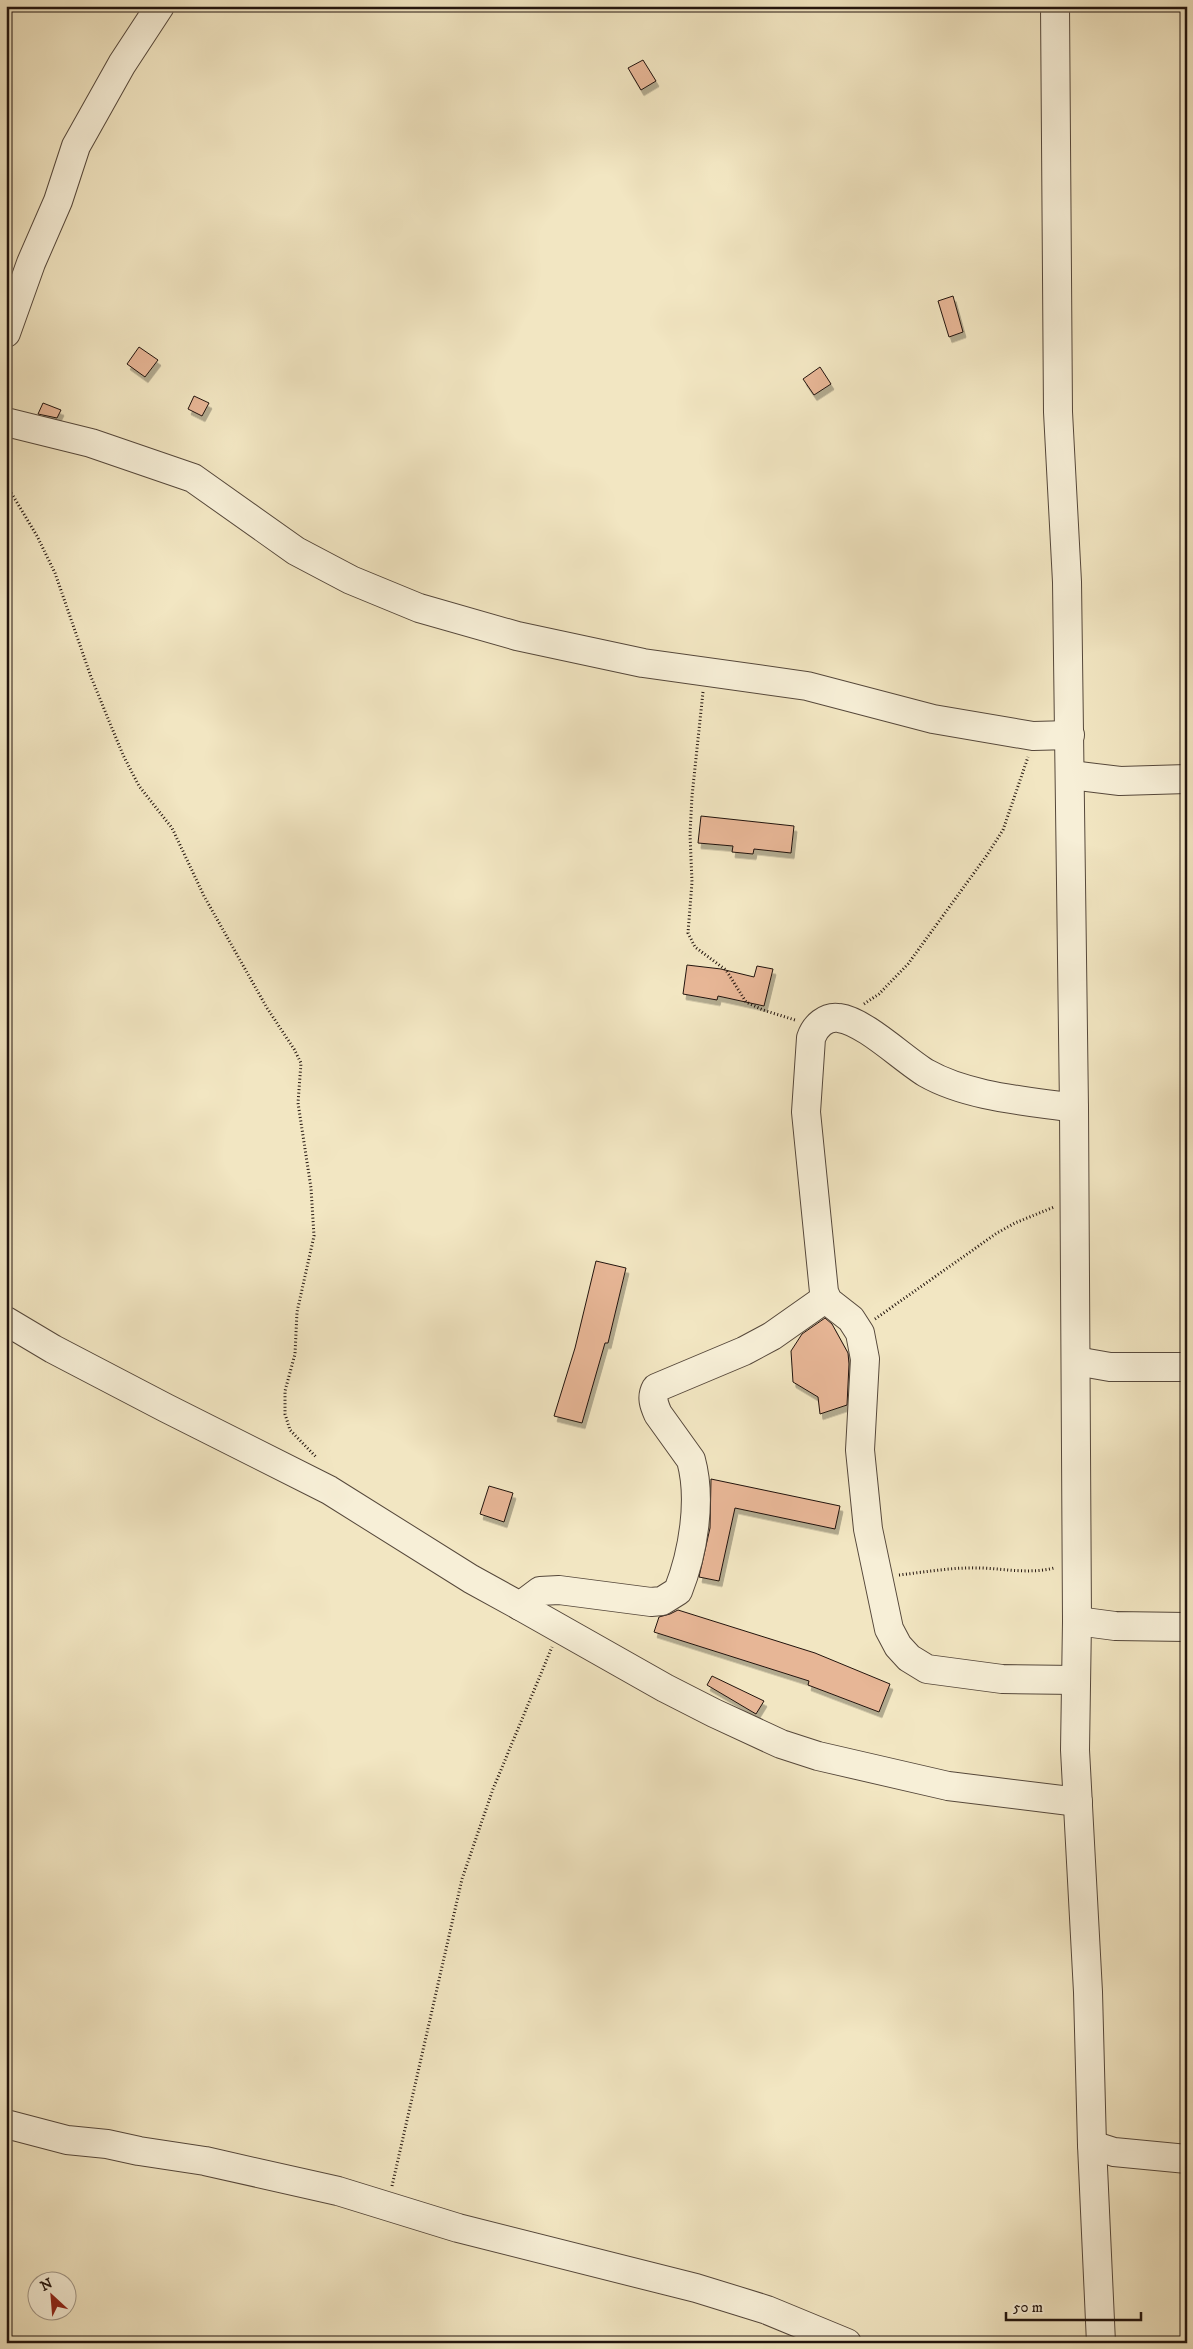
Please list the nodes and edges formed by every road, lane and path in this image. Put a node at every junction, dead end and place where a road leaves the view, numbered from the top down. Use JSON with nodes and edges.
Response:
{"nodes":[{"id":1,"x":160,"y":6,"type":"edge"},
{"id":2,"x":1055,"y":6,"type":"edge"},
{"id":3,"x":6,"y":334,"type":"edge"},
{"id":4,"x":6,"y":422,"type":"edge"},
{"id":5,"x":6,"y":484,"type":"edge"},
{"id":6,"x":706,"y":672,"type":"junction"},
{"id":7,"x":1070,"y":735,"type":"junction"},
{"id":8,"x":1033,"y":736,"type":"junction"},
{"id":9,"x":1071,"y":776,"type":"junction"},
{"id":10,"x":1187,"y":779,"type":"edge"},
{"id":11,"x":842,"y":1018,"type":"junction"},
{"id":12,"x":815,"y":1029,"type":"junction"},
{"id":13,"x":1074,"y":1108,"type":"junction"},
{"id":14,"x":1075,"y":1195,"type":"junction"},
{"id":15,"x":826,"y":1298,"type":"junction"},
{"id":16,"x":6,"y":1321,"type":"edge"},
{"id":17,"x":857,"y":1329,"type":"junction"},
{"id":18,"x":1076,"y":1361,"type":"junction"},
{"id":19,"x":1187,"y":1367,"type":"edge"},
{"id":20,"x":322,"y":1463,"type":"dead end"},
{"id":21,"x":1077,"y":1563,"type":"junction"},
{"id":22,"x":877,"y":1578,"type":"junction"},
{"id":23,"x":520,"y":1606,"type":"junction"},
{"id":24,"x":1077,"y":1621,"type":"junction"},
{"id":25,"x":1187,"y":1627,"type":"edge"},
{"id":26,"x":559,"y":1628,"type":"junction"},
{"id":27,"x":1075,"y":1680,"type":"junction"},
{"id":28,"x":1078,"y":1802,"type":"junction"},
{"id":29,"x":6,"y":2124,"type":"edge"},
{"id":30,"x":1092,"y":2145,"type":"junction"},
{"id":31,"x":1187,"y":2159,"type":"edge"},
{"id":32,"x":388,"y":2206,"type":"junction"},
{"id":33,"x":847,"y":2343,"type":"edge"},
{"id":34,"x":1101,"y":2343,"type":"edge"}],
"edges":[{"from":1,"to":3,"type":"street"},
{"from":2,"to":7,"type":"street"},
{"from":4,"to":6,"type":"street"},
{"from":5,"to":20,"type":"path"},
{"from":6,"to":8,"type":"street"},
{"from":6,"to":12,"type":"path"},
{"from":7,"to":8,"type":"street"},
{"from":7,"to":9,"type":"street"},
{"from":8,"to":11,"type":"path"},
{"from":9,"to":10,"type":"street"},
{"from":9,"to":13,"type":"street"},
{"from":11,"to":12,"type":"street"},
{"from":11,"to":13,"type":"street"},
{"from":12,"to":15,"type":"street"},
{"from":13,"to":14,"type":"street"},
{"from":14,"to":17,"type":"path"},
{"from":14,"to":18,"type":"street"},
{"from":15,"to":17,"type":"street"},
{"from":15,"to":23,"type":"street"},
{"from":16,"to":23,"type":"street"},
{"from":17,"to":22,"type":"street"},
{"from":18,"to":19,"type":"street"},
{"from":18,"to":21,"type":"street"},
{"from":21,"to":22,"type":"path"},
{"from":21,"to":24,"type":"street"},
{"from":22,"to":27,"type":"street"},
{"from":23,"to":26,"type":"street"},
{"from":24,"to":25,"type":"street"},
{"from":24,"to":27,"type":"street"},
{"from":26,"to":28,"type":"street"},
{"from":26,"to":32,"type":"path"},
{"from":27,"to":28,"type":"street"},
{"from":28,"to":30,"type":"street"},
{"from":29,"to":32,"type":"street"},
{"from":30,"to":31,"type":"street"},
{"from":30,"to":34,"type":"street"},
{"from":32,"to":33,"type":"street"}]}
